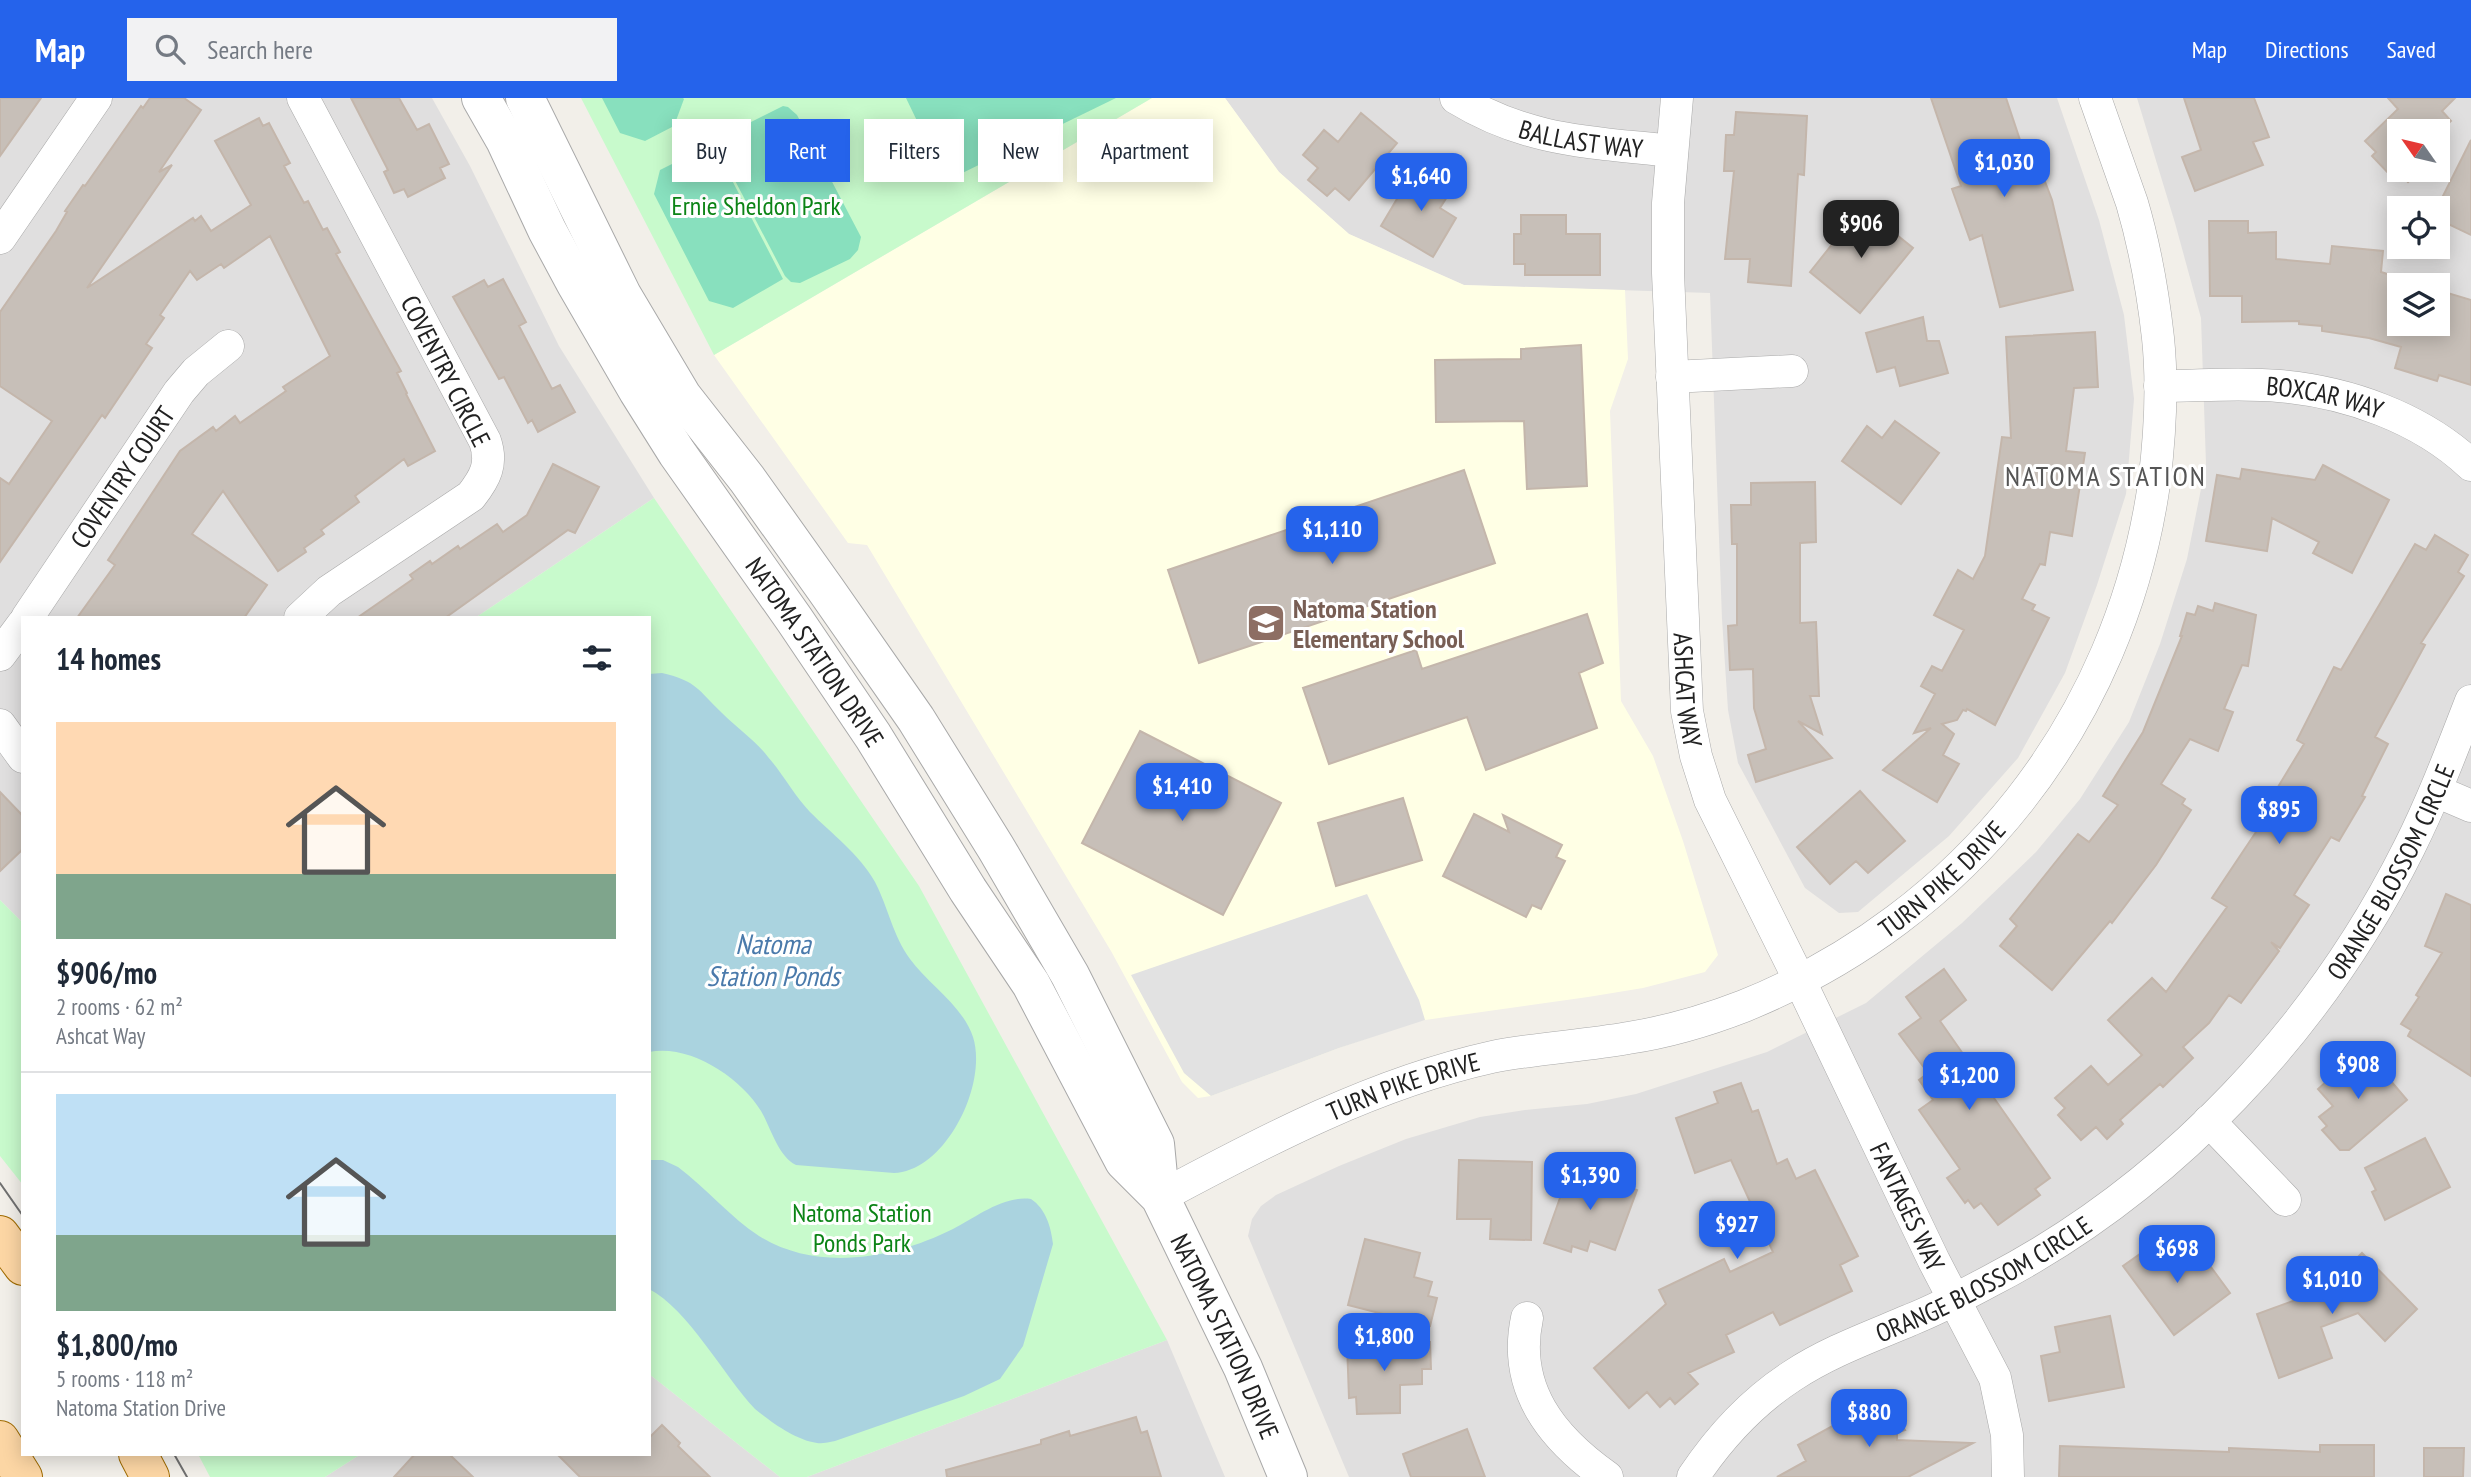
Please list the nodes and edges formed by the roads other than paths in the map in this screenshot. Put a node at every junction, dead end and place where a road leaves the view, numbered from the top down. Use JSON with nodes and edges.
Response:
{"nodes":[{"id":1,"x":96,"y":98,"type":"edge"},
{"id":2,"x":303,"y":98,"type":"edge"},
{"id":3,"x":481,"y":98,"type":"edge"},
{"id":4,"x":525,"y":98,"type":"edge"},
{"id":5,"x":1456,"y":98,"type":"edge"},
{"id":6,"x":1676,"y":98,"type":"edge"},
{"id":7,"x":2095,"y":98,"type":"edge"},
{"id":8,"x":1672,"y":151,"type":"junction"},
{"id":9,"x":0,"y":238,"type":"edge"},
{"id":10,"x":228,"y":346,"type":"dead end"},
{"id":11,"x":1792,"y":371,"type":"dead end"},
{"id":12,"x":1672,"y":377,"type":"junction"},
{"id":13,"x":2161,"y":386,"type":"junction"},
{"id":14,"x":2471,"y":465,"type":"edge"},
{"id":15,"x":28,"y":616,"type":"edge"},
{"id":16,"x":302,"y":616,"type":"edge"},
{"id":17,"x":21,"y":627,"type":"edge"},
{"id":18,"x":0,"y":655,"type":"edge"},
{"id":19,"x":2471,"y":701,"type":"edge"},
{"id":20,"x":0,"y":725,"type":"edge"},
{"id":21,"x":21,"y":754,"type":"edge"},
{"id":22,"x":2436,"y":791,"type":"junction"},
{"id":23,"x":2471,"y":806,"type":"edge"},
{"id":24,"x":1800,"y":981,"type":"junction"},
{"id":25,"x":2209,"y":1121,"type":"junction"},
{"id":26,"x":1160,"y":1197,"type":"junction"},
{"id":27,"x":2285,"y":1200,"type":"dead end"},
{"id":28,"x":0,"y":1235,"type":"edge"},
{"id":29,"x":21,"y":1263,"type":"edge"},
{"id":30,"x":1954,"y":1299,"type":"junction"},
{"id":31,"x":1527,"y":1318,"type":"dead end"},
{"id":32,"x":0,"y":1440,"type":"edge"},
{"id":33,"x":139,"y":1456,"type":"edge"},
{"id":34,"x":23,"y":1477,"type":"edge"},
{"id":35,"x":150,"y":1477,"type":"edge"},
{"id":36,"x":1287,"y":1477,"type":"edge"},
{"id":37,"x":1607,"y":1477,"type":"edge"},
{"id":38,"x":1693,"y":1477,"type":"edge"},
{"id":39,"x":2008,"y":1477,"type":"edge"}],
"edges":[{"from":1,"to":9,"type":"street"},
{"from":2,"to":16,"type":"street","name":"COVENTRY CIRCLE"},
{"from":3,"to":26,"type":"street","name":"NATOMA STATION DRIVE"},
{"from":4,"to":26,"type":"street","name":"NATOMA STATION DRIVE"},
{"from":5,"to":8,"type":"street","name":"BALLAST WAY"},
{"from":6,"to":8,"type":"street","name":"ASHCAT WAY"},
{"from":7,"to":13,"type":"street","name":"TURN PIKE DRIVE"},
{"from":8,"to":12,"type":"street","name":"ASHCAT WAY"},
{"from":10,"to":15,"type":"street","name":"COVENTRY COURT"},
{"from":11,"to":12,"type":"street"},
{"from":12,"to":24,"type":"street","name":"ASHCAT WAY"},
{"from":13,"to":14,"type":"street","name":"BOXCAR WAY"},
{"from":13,"to":24,"type":"street","name":"TURN PIKE DRIVE"},
{"from":17,"to":18,"type":"street"},
{"from":19,"to":22,"type":"street","name":"ORANGE BLOSSOM CIRCLE"},
{"from":20,"to":21,"type":"street"},
{"from":22,"to":23,"type":"street"},
{"from":22,"to":25,"type":"street","name":"ORANGE BLOSSOM CIRCLE"},
{"from":24,"to":26,"type":"street","name":"TURN PIKE DRIVE"},
{"from":24,"to":30,"type":"street","name":"FANTAGES WAY"},
{"from":25,"to":27,"type":"street"},
{"from":25,"to":30,"type":"street","name":"ORANGE BLOSSOM CIRCLE"},
{"from":26,"to":36,"type":"street","name":"NATOMA STATION DRIVE"},
{"from":28,"to":29,"type":"main road"},
{"from":30,"to":38,"type":"street","name":"ORANGE BLOSSOM CIRCLE"},
{"from":30,"to":39,"type":"street","name":"FANTAGES WAY"},
{"from":31,"to":37,"type":"street"},
{"from":32,"to":34,"type":"main road"},
{"from":33,"to":35,"type":"main road"}]}
